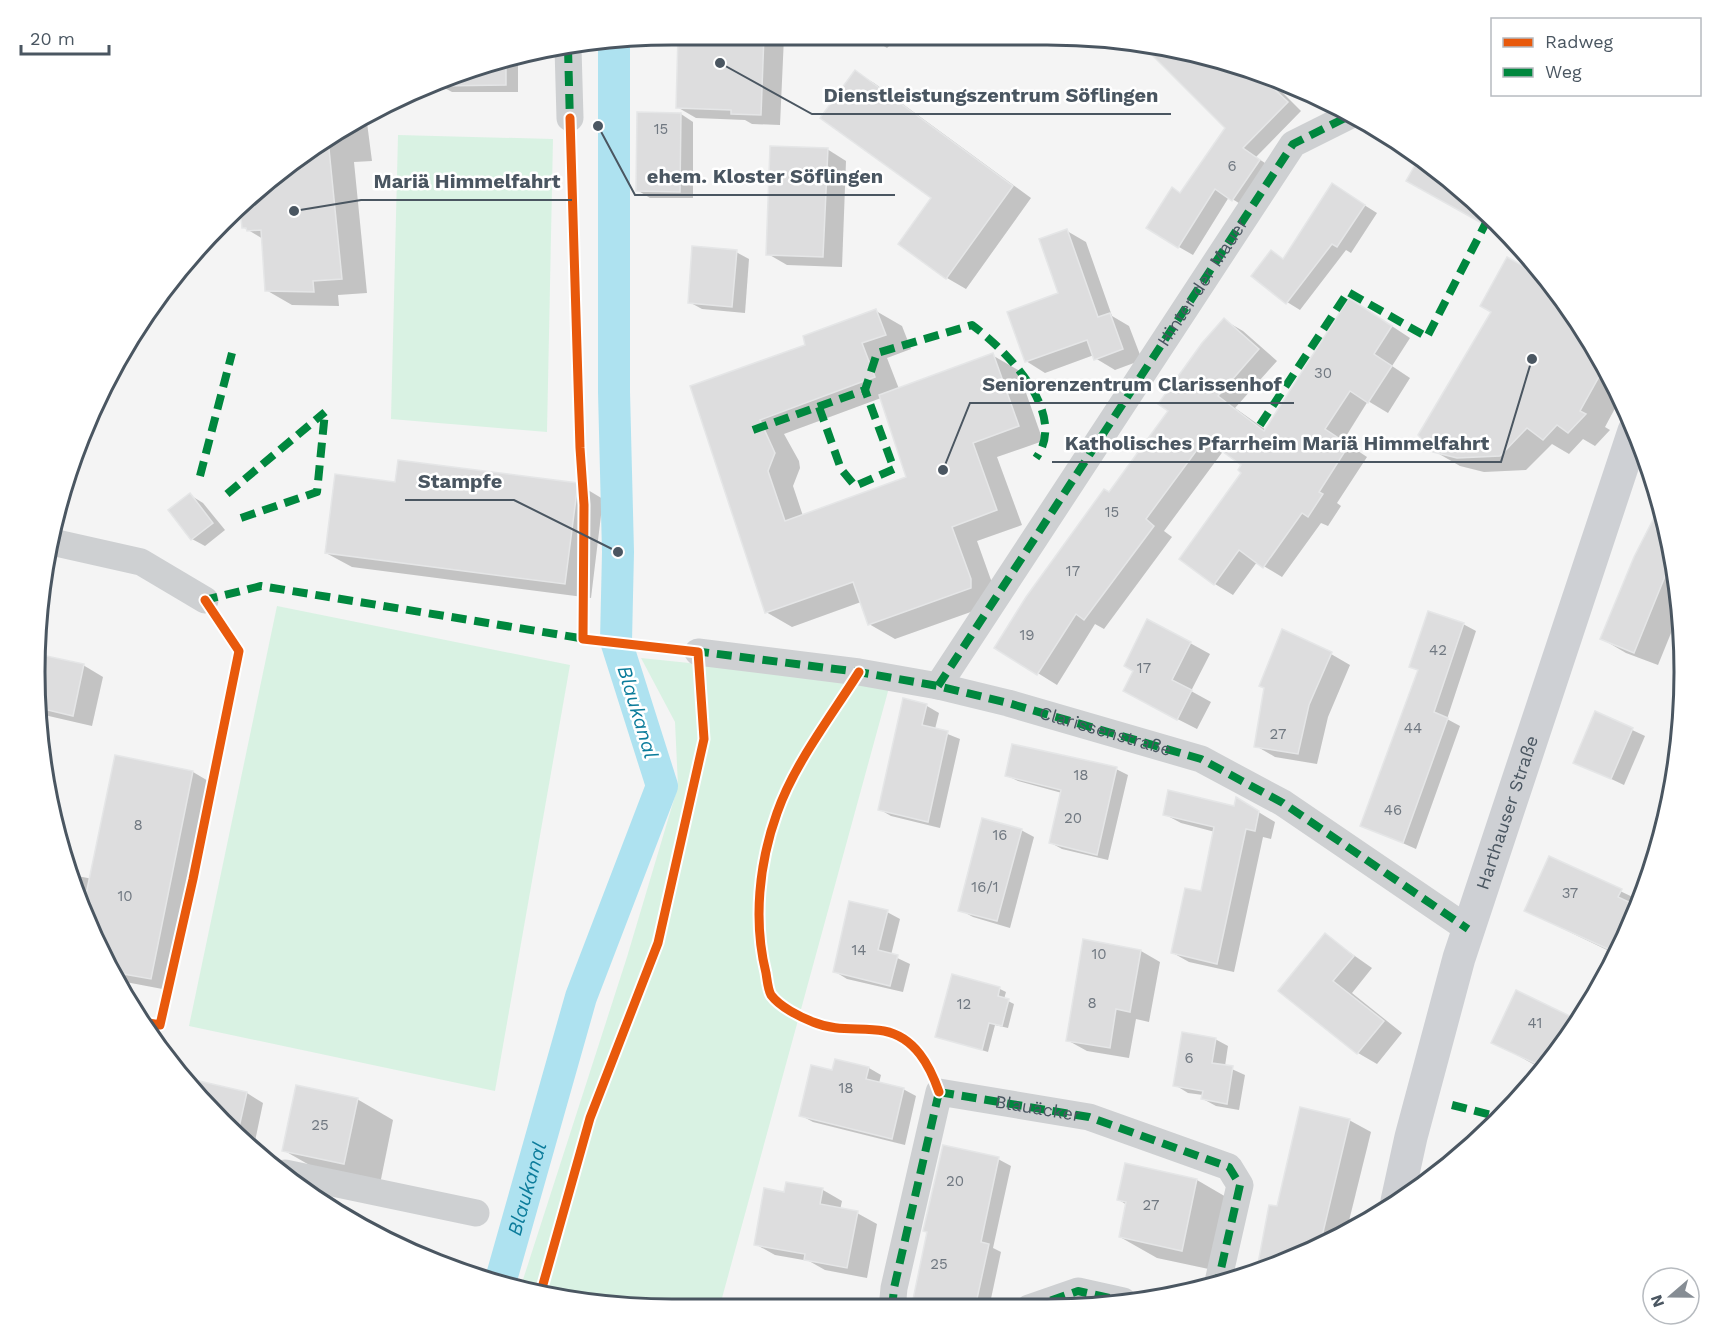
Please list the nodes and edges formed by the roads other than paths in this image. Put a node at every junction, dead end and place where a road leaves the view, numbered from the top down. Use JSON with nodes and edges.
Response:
{"nodes":[{"id":1,"x":568,"y":54,"type":"edge"},
{"id":2,"x":570,"y":118,"type":"dead end"},
{"id":3,"x":1342,"y":119,"type":"edge"},
{"id":4,"x":1630,"y":443,"type":"edge"},
{"id":5,"x":58,"y":543,"type":"edge"},
{"id":6,"x":205,"y":600,"type":"dead end"},
{"id":7,"x":698,"y":652,"type":"dead end"},
{"id":8,"x":938,"y":686,"type":"junction"},
{"id":9,"x":1468,"y":929,"type":"junction"},
{"id":10,"x":300,"y":1176,"type":"edge"},
{"id":11,"x":1400,"y":1190,"type":"edge"},
{"id":12,"x":476,"y":1214,"type":"dead end"},
{"id":13,"x":1220,"y":1275,"type":"edge"},
{"id":14,"x":1101,"y":1297,"type":"edge"},
{"id":15,"x":893,"y":1299,"type":"edge"},
{"id":16,"x":1057,"y":1299,"type":"edge"}],
"edges":[{"from":1,"to":2,"type":"street"},
{"from":3,"to":8,"type":"street","name":"Hinter der Mauer"},
{"from":4,"to":9,"type":"street","name":"Harthauser Straße"},
{"from":5,"to":6,"type":"street"},
{"from":7,"to":8,"type":"street","name":"Clarissenstraße"},
{"from":8,"to":9,"type":"street","name":"Clarissenstraße"},
{"from":9,"to":11,"type":"street","name":"Harthauser Straße"},
{"from":10,"to":12,"type":"street"},
{"from":13,"to":15,"type":"street","name":"Blauäcker"},
{"from":14,"to":16,"type":"street"}]}
